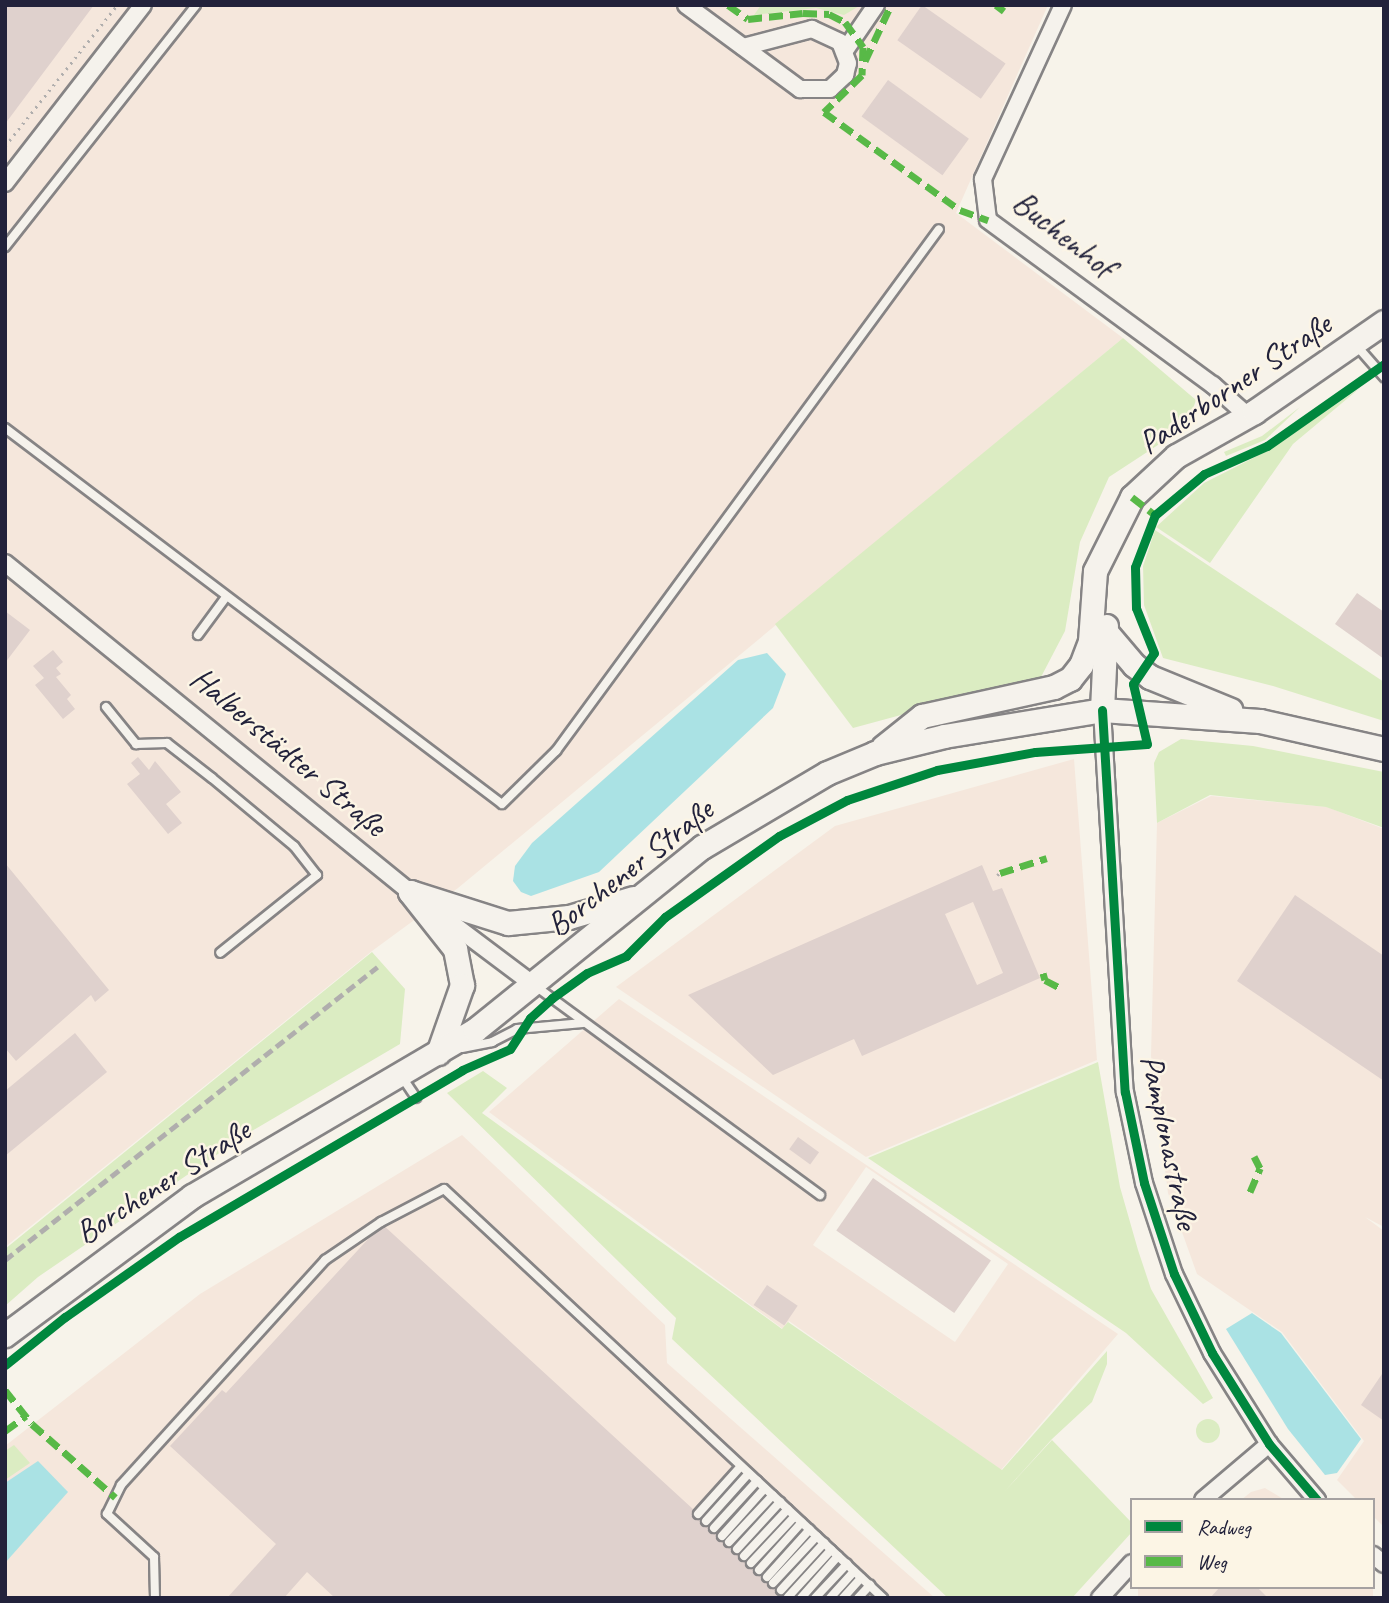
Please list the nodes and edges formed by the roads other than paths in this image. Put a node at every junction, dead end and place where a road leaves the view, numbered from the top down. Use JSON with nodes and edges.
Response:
{"nodes":[{"id":1,"x":143,"y":5,"type":"edge"},
{"id":2,"x":196,"y":5,"type":"edge"},
{"id":3,"x":686,"y":5,"type":"edge"},
{"id":4,"x":876,"y":5,"type":"edge"},
{"id":5,"x":1063,"y":5,"type":"edge"},
{"id":6,"x":743,"y":47,"type":"junction"},
{"id":7,"x":846,"y":48,"type":"junction"},
{"id":8,"x":5,"y":183,"type":"edge"},
{"id":9,"x":939,"y":229,"type":"dead end"},
{"id":10,"x":5,"y":247,"type":"edge"},
{"id":11,"x":1384,"y":322,"type":"edge"},
{"id":12,"x":1356,"y":345,"type":"junction"},
{"id":13,"x":1384,"y":377,"type":"edge"},
{"id":14,"x":1248,"y":416,"type":"junction"},
{"id":15,"x":5,"y":428,"type":"edge"},
{"id":16,"x":1106,"y":549,"type":"junction"},
{"id":17,"x":5,"y":563,"type":"edge"},
{"id":18,"x":226,"y":597,"type":"junction"},
{"id":19,"x":1107,"y":632,"type":"junction"},
{"id":20,"x":198,"y":635,"type":"dead end"},
{"id":21,"x":106,"y":707,"type":"dead end"},
{"id":22,"x":1102,"y":710,"type":"junction"},
{"id":23,"x":1260,"y":720,"type":"junction"},
{"id":24,"x":1384,"y":749,"type":"edge"},
{"id":25,"x":875,"y":753,"type":"junction"},
{"id":26,"x":410,"y":892,"type":"junction"},
{"id":27,"x":643,"y":895,"type":"junction"},
{"id":28,"x":220,"y":953,"type":"dead end"},
{"id":29,"x":534,"y":985,"type":"junction"},
{"id":30,"x":583,"y":1023,"type":"junction"},
{"id":31,"x":438,"y":1053,"type":"junction"},
{"id":32,"x":400,"y":1075,"type":"junction"},
{"id":33,"x":416,"y":1098,"type":"dead end"},
{"id":34,"x":820,"y":1195,"type":"dead end"},
{"id":35,"x":5,"y":1335,"type":"edge"},
{"id":36,"x":1269,"y":1444,"type":"junction"},
{"id":37,"x":741,"y":1466,"type":"junction"},
{"id":38,"x":749,"y":1473,"type":"junction"},
{"id":39,"x":757,"y":1481,"type":"junction"},
{"id":40,"x":765,"y":1488,"type":"junction"},
{"id":41,"x":773,"y":1495,"type":"junction"},
{"id":42,"x":1205,"y":1498,"type":"edge"},
{"id":43,"x":1315,"y":1498,"type":"edge"},
{"id":44,"x":780,"y":1502,"type":"junction"},
{"id":45,"x":788,"y":1509,"type":"junction"},
{"id":46,"x":698,"y":1514,"type":"dead end"},
{"id":47,"x":795,"y":1516,"type":"junction"},
{"id":48,"x":706,"y":1521,"type":"dead end"},
{"id":49,"x":802,"y":1522,"type":"junction"},
{"id":50,"x":714,"y":1528,"type":"dead end"},
{"id":51,"x":810,"y":1529,"type":"junction"},
{"id":52,"x":824,"y":1543,"type":"junction"},
{"id":53,"x":737,"y":1549,"type":"dead end"},
{"id":54,"x":744,"y":1556,"type":"dead end"},
{"id":55,"x":838,"y":1556,"type":"junction"},
{"id":56,"x":751,"y":1563,"type":"dead end"},
{"id":57,"x":846,"y":1564,"type":"junction"},
{"id":58,"x":1130,"y":1565,"type":"edge"},
{"id":59,"x":759,"y":1570,"type":"dead end"},
{"id":60,"x":858,"y":1574,"type":"junction"},
{"id":61,"x":870,"y":1585,"type":"junction"},
{"id":62,"x":780,"y":1590,"type":"dead end"},
{"id":63,"x":788,"y":1597,"type":"edge"},
{"id":64,"x":155,"y":1598,"type":"edge"},
{"id":65,"x":801,"y":1598,"type":"edge"},
{"id":66,"x":815,"y":1598,"type":"edge"},
{"id":67,"x":830,"y":1598,"type":"edge"},
{"id":68,"x":843,"y":1598,"type":"edge"},
{"id":69,"x":858,"y":1598,"type":"edge"},
{"id":70,"x":883,"y":1598,"type":"edge"},
{"id":71,"x":1100,"y":1598,"type":"edge"}],
"edges":[{"from":1,"to":8,"type":"street"},
{"from":2,"to":10,"type":"lane"},
{"from":3,"to":6,"type":"street"},
{"from":4,"to":7,"type":"street"},
{"from":5,"to":14,"type":"street","name":"Buchenhof"},
{"from":6,"to":7,"type":"street"},
{"from":6,"to":7,"type":"street"},
{"from":9,"to":18,"type":"lane"},
{"from":11,"to":12,"type":"main road","name":"Paderborner Straße"},
{"from":12,"to":13,"type":"lane"},
{"from":12,"to":14,"type":"main road","name":"Paderborner Straße"},
{"from":14,"to":16,"type":"main road","name":"Paderborner Straße"},
{"from":15,"to":18,"type":"lane"},
{"from":16,"to":19,"type":"main road","name":"Paderborner Straße"},
{"from":16,"to":25,"type":"main road"},
{"from":17,"to":26,"type":"street","name":"Halberstädter Straße"},
{"from":18,"to":20,"type":"lane"},
{"from":19,"to":22,"type":"main road","name":"Paderborner Straße"},
{"from":19,"to":23,"type":"main road"},
{"from":21,"to":28,"type":"lane"},
{"from":22,"to":23,"type":"main road","name":"Borchener Straße"},
{"from":22,"to":25,"type":"main road","name":"Borchener Straße"},
{"from":22,"to":36,"type":"street","name":"Pamplonastraße"},
{"from":23,"to":24,"type":"main road","name":"Borchener Straße"},
{"from":25,"to":27,"type":"main road","name":"Borchener Straße"},
{"from":26,"to":27,"type":"main road"},
{"from":26,"to":29,"type":"street","name":"Halberstädter Straße"},
{"from":26,"to":31,"type":"main road"},
{"from":27,"to":29,"type":"main road","name":"Borchener Straße"},
{"from":29,"to":30,"type":"lane"},
{"from":29,"to":31,"type":"main road","name":"Borchener Straße"},
{"from":30,"to":31,"type":"lane"},
{"from":30,"to":34,"type":"lane"},
{"from":31,"to":32,"type":"main road","name":"Borchener Straße"},
{"from":32,"to":33,"type":"lane"},
{"from":32,"to":35,"type":"main road","name":"Borchener Straße"},
{"from":36,"to":42,"type":"street"},
{"from":36,"to":43,"type":"street","name":"Pamplonastraße"},
{"from":37,"to":38,"type":"lane"},
{"from":37,"to":46,"type":"lane"},
{"from":37,"to":64,"type":"lane"},
{"from":38,"to":39,"type":"lane"},
{"from":38,"to":48,"type":"lane"},
{"from":39,"to":40,"type":"lane"},
{"from":39,"to":50,"type":"lane"},
{"from":40,"to":41,"type":"lane"},
{"from":40,"to":41,"type":"lane"},
{"from":41,"to":44,"type":"lane"},
{"from":44,"to":45,"type":"lane"},
{"from":44,"to":53,"type":"lane"},
{"from":45,"to":47,"type":"lane"},
{"from":45,"to":54,"type":"lane"},
{"from":47,"to":49,"type":"lane"},
{"from":47,"to":56,"type":"lane"},
{"from":49,"to":51,"type":"lane"},
{"from":49,"to":59,"type":"lane"},
{"from":51,"to":52,"type":"lane"},
{"from":51,"to":52,"type":"lane"},
{"from":52,"to":55,"type":"lane"},
{"from":52,"to":62,"type":"lane"},
{"from":52,"to":63,"type":"lane"},
{"from":55,"to":57,"type":"lane"},
{"from":55,"to":65,"type":"lane"},
{"from":57,"to":60,"type":"lane"},
{"from":57,"to":66,"type":"lane"},
{"from":58,"to":71,"type":"street"},
{"from":60,"to":61,"type":"lane"},
{"from":60,"to":67,"type":"lane"},
{"from":60,"to":68,"type":"lane"},
{"from":61,"to":69,"type":"lane"},
{"from":61,"to":70,"type":"lane"}]}
